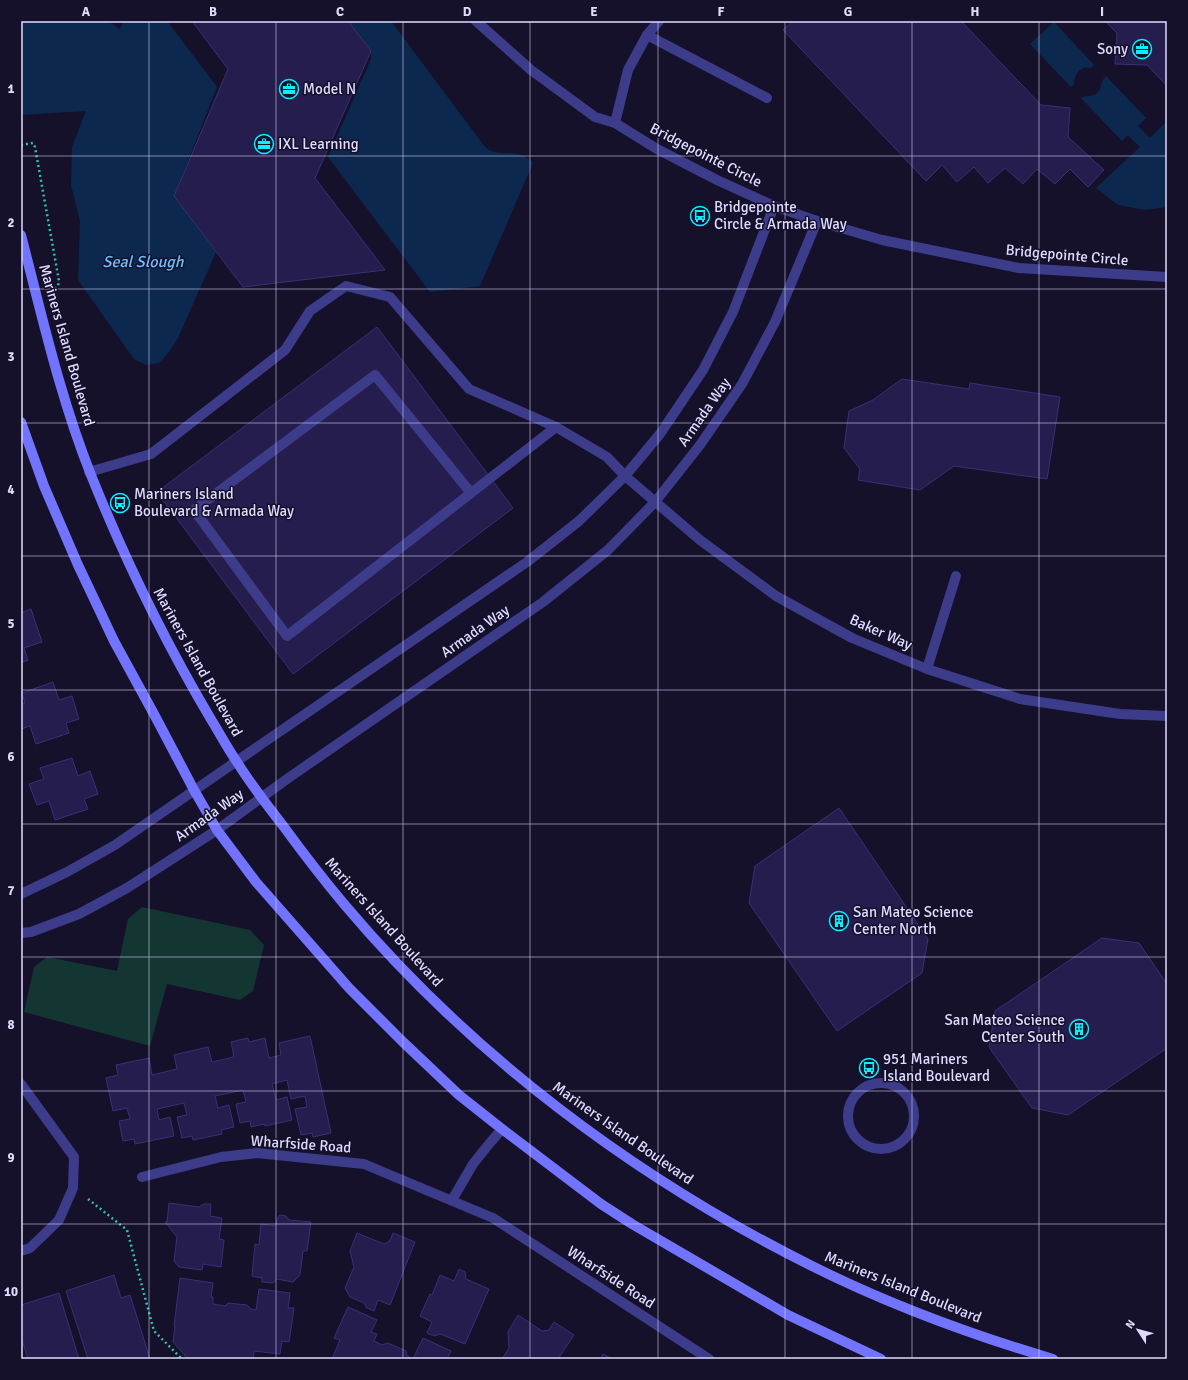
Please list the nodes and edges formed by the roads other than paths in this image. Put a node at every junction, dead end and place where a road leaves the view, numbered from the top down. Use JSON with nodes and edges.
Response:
{"nodes":[{"id":1,"x":476,"y":21,"type":"edge"},
{"id":2,"x":660,"y":21,"type":"edge"},
{"id":3,"x":647,"y":35,"type":"junction"},
{"id":4,"x":767,"y":98,"type":"dead end"},
{"id":5,"x":615,"y":123,"type":"junction"},
{"id":6,"x":774,"y":206,"type":"junction"},
{"id":7,"x":817,"y":221,"type":"junction"},
{"id":8,"x":21,"y":235,"type":"edge"},
{"id":9,"x":1167,"y":277,"type":"edge"},
{"id":10,"x":21,"y":422,"type":"edge"},
{"id":11,"x":556,"y":427,"type":"junction"},
{"id":12,"x":89,"y":472,"type":"junction"},
{"id":13,"x":625,"y":476,"type":"junction"},
{"id":14,"x":471,"y":493,"type":"junction"},
{"id":15,"x":655,"y":502,"type":"junction"},
{"id":16,"x":956,"y":576,"type":"dead end"},
{"id":17,"x":927,"y":669,"type":"junction"},
{"id":18,"x":1167,"y":716,"type":"edge"},
{"id":19,"x":236,"y":761,"type":"junction"},
{"id":20,"x":194,"y":790,"type":"junction"},
{"id":21,"x":261,"y":797,"type":"junction"},
{"id":22,"x":217,"y":830,"type":"junction"},
{"id":23,"x":21,"y":894,"type":"edge"},
{"id":24,"x":21,"y":933,"type":"edge"},
{"id":25,"x":21,"y":1084,"type":"edge"},
{"id":26,"x":502,"y":1129,"type":"junction"},
{"id":27,"x":910,"y":1133,"type":"joint"},
{"id":28,"x":142,"y":1177,"type":"dead end"},
{"id":29,"x":452,"y":1200,"type":"junction"},
{"id":30,"x":21,"y":1251,"type":"edge"},
{"id":31,"x":709,"y":1359,"type":"edge"},
{"id":32,"x":881,"y":1359,"type":"edge"},
{"id":33,"x":1053,"y":1359,"type":"edge"}],
"edges":[{"from":1,"to":5,"type":"street","name":"Bridgepointe Circle"},
{"from":2,"to":3,"type":"street"},
{"from":3,"to":4,"type":"street"},
{"from":3,"to":5,"type":"street"},
{"from":5,"to":6,"type":"street","name":"Bridgepointe Circle"},
{"from":6,"to":7,"type":"street","name":"Bridgepointe Circle"},
{"from":6,"to":13,"type":"street","name":"Armada Way"},
{"from":7,"to":9,"type":"street","name":"Bridgepointe Circle"},
{"from":7,"to":15,"type":"street","name":"Armada Way"},
{"from":8,"to":12,"type":"main road","name":"Mariners Island Boulevard"},
{"from":10,"to":20,"type":"main road"},
{"from":11,"to":12,"type":"street","name":"Baker Way"},
{"from":11,"to":13,"type":"street","name":"Baker Way"},
{"from":11,"to":14,"type":"street"},
{"from":12,"to":19,"type":"main road","name":"Mariners Island Boulevard"},
{"from":13,"to":15,"type":"street","name":"Baker Way"},
{"from":13,"to":19,"type":"street","name":"Armada Way"},
{"from":14,"to":14,"type":"street"},
{"from":15,"to":17,"type":"street","name":"Baker Way"},
{"from":15,"to":21,"type":"street","name":"Armada Way"},
{"from":16,"to":17,"type":"street"},
{"from":17,"to":18,"type":"street","name":"Baker Way"},
{"from":19,"to":20,"type":"street","name":"Armada Way"},
{"from":19,"to":21,"type":"main road","name":"Mariners Island Boulevard"},
{"from":20,"to":22,"type":"main road"},
{"from":20,"to":23,"type":"street","name":"Armada Way"},
{"from":21,"to":22,"type":"street","name":"Armada Way"},
{"from":21,"to":33,"type":"main road","name":"Mariners Island Boulevard"},
{"from":22,"to":24,"type":"street","name":"Armada Way"},
{"from":22,"to":26,"type":"main road"},
{"from":25,"to":30,"type":"street"},
{"from":26,"to":29,"type":"street"},
{"from":26,"to":32,"type":"main road"},
{"from":27,"to":27,"type":"street"},
{"from":28,"to":29,"type":"street","name":"Wharfside Road"},
{"from":29,"to":31,"type":"street","name":"Wharfside Road"}]}
